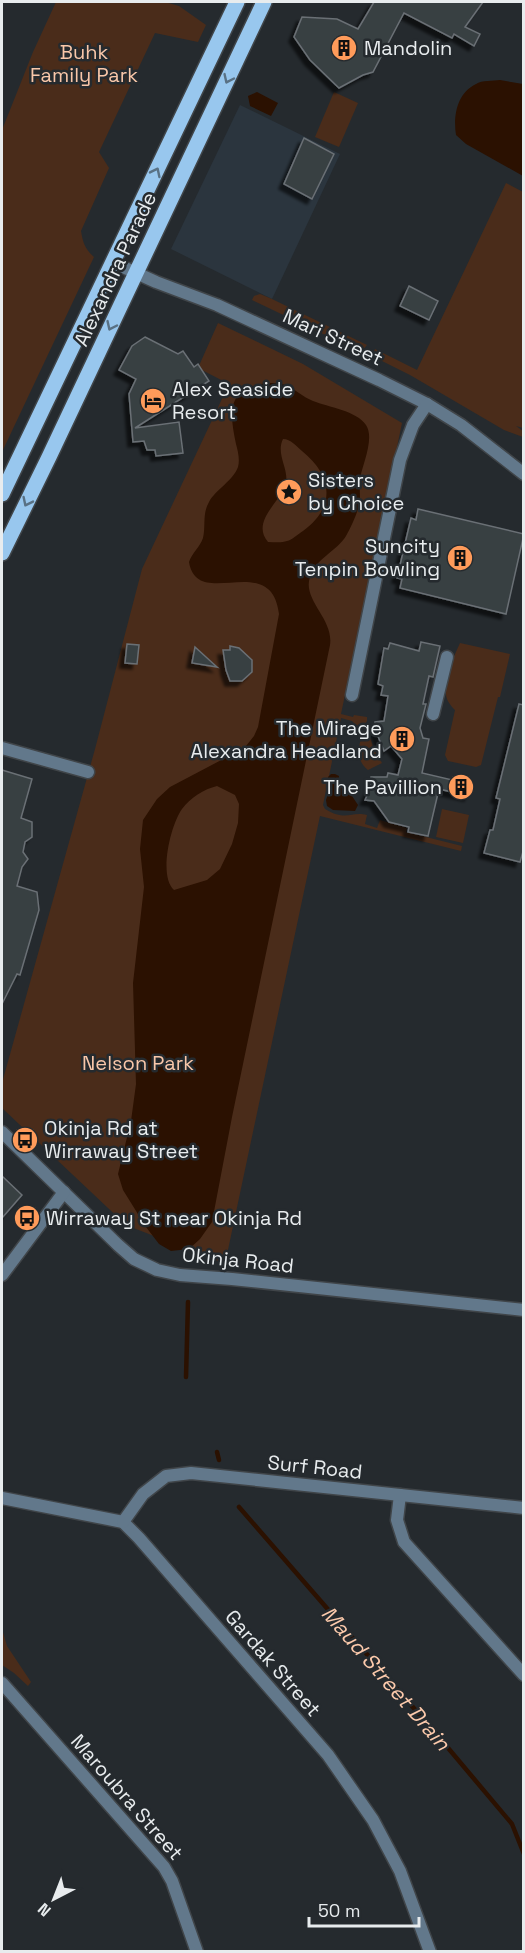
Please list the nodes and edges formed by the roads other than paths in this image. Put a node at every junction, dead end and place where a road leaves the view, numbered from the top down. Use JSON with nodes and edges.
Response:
{"nodes":[{"id":1,"x":237,"y":2,"type":"edge"},
{"id":2,"x":264,"y":2,"type":"edge"},
{"id":3,"x":112,"y":262,"type":"junction"},
{"id":4,"x":136,"y":273,"type":"junction"},
{"id":5,"x":427,"y":404,"type":"junction"},
{"id":6,"x":524,"y":474,"type":"edge"},
{"id":7,"x":2,"y":494,"type":"edge"},
{"id":8,"x":2,"y":553,"type":"edge"},
{"id":9,"x":447,"y":657,"type":"dead end"},
{"id":10,"x":352,"y":695,"type":"dead end"},
{"id":11,"x":433,"y":714,"type":"dead end"},
{"id":12,"x":2,"y":748,"type":"edge"},
{"id":13,"x":88,"y":772,"type":"dead end"},
{"id":14,"x":2,"y":1132,"type":"edge"},
{"id":15,"x":64,"y":1192,"type":"junction"},
{"id":16,"x":2,"y":1275,"type":"edge"},
{"id":17,"x":524,"y":1310,"type":"edge"},
{"id":18,"x":400,"y":1496,"type":"junction"},
{"id":19,"x":2,"y":1498,"type":"edge"},
{"id":20,"x":524,"y":1508,"type":"edge"},
{"id":21,"x":123,"y":1522,"type":"junction"},
{"id":22,"x":524,"y":1675,"type":"edge"},
{"id":23,"x":2,"y":1683,"type":"edge"},
{"id":24,"x":197,"y":1952,"type":"edge"},
{"id":25,"x":430,"y":1952,"type":"edge"}],
"edges":[{"from":3,"to":1,"type":"main road","name":"Alexandra Parade","one_way":true},
{"from":2,"to":4,"type":"main road","name":"Alexandra Parade","one_way":true},
{"from":3,"to":4,"type":"street","name":"Mari Street"},
{"from":3,"to":7,"type":"main road","name":"Alexandra Parade"},
{"from":4,"to":5,"type":"street","name":"Mari Street"},
{"from":4,"to":8,"type":"main road","name":"Alexandra Parade","one_way":true},
{"from":5,"to":6,"type":"street","name":"Mari Street"},
{"from":5,"to":10,"type":"street"},
{"from":9,"to":11,"type":"street"},
{"from":12,"to":13,"type":"street"},
{"from":14,"to":15,"type":"street","name":"Okinja Road"},
{"from":15,"to":16,"type":"street"},
{"from":15,"to":17,"type":"street","name":"Okinja Road"},
{"from":18,"to":20,"type":"street","name":"Surf Road"},
{"from":18,"to":21,"type":"street","name":"Surf Road"},
{"from":18,"to":22,"type":"street"},
{"from":19,"to":21,"type":"street"},
{"from":21,"to":25,"type":"street","name":"Gardak Street"},
{"from":23,"to":24,"type":"street","name":"Maroubra Street"}]}
